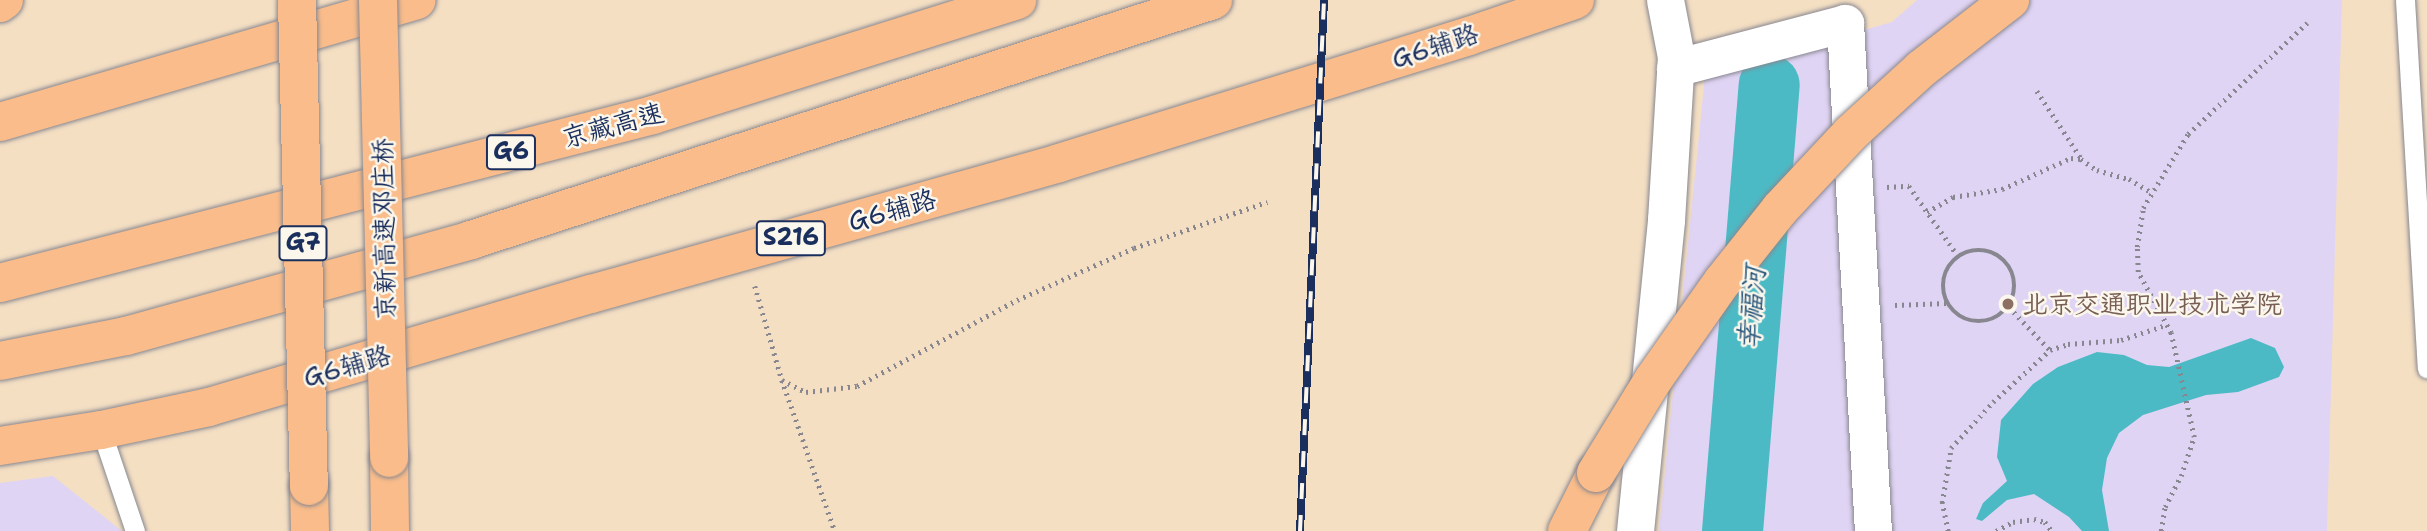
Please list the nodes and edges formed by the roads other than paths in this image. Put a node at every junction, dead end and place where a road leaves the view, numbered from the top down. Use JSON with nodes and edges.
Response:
{"nodes":[{"id":1,"x":297,"y":0,"type":"edge"},
{"id":2,"x":378,"y":0,"type":"edge"},
{"id":3,"x":416,"y":0,"type":"edge"},
{"id":4,"x":1017,"y":0,"type":"edge"},
{"id":5,"x":1213,"y":0,"type":"edge"},
{"id":6,"x":1575,"y":0,"type":"edge"},
{"id":7,"x":1665,"y":0,"type":"edge"},
{"id":8,"x":2010,"y":0,"type":"edge"},
{"id":9,"x":2405,"y":0,"type":"edge"},
{"id":10,"x":1675,"y":68,"type":"junction"},
{"id":11,"x":0,"y":122,"type":"edge"},
{"id":12,"x":0,"y":283,"type":"edge"},
{"id":13,"x":0,"y":361,"type":"edge"},
{"id":14,"x":2427,"y":368,"type":"edge"},
{"id":15,"x":101,"y":430,"type":"junction"},
{"id":16,"x":0,"y":446,"type":"edge"},
{"id":17,"x":135,"y":531,"type":"edge"},
{"id":18,"x":310,"y":531,"type":"edge"},
{"id":19,"x":390,"y":531,"type":"edge"},
{"id":20,"x":1567,"y":531,"type":"edge"},
{"id":21,"x":1635,"y":531,"type":"edge"},
{"id":22,"x":1873,"y":531,"type":"edge"}],
"edges":[{"from":1,"to":18,"type":"main road","number":"G7","bridge":true},
{"from":2,"to":19,"type":"main road","name":"京新高速邓庄桥","bridge":true},
{"from":3,"to":11,"type":"main road"},
{"from":4,"to":12,"type":"main road","name":"京藏高速","number":"G6"},
{"from":5,"to":13,"type":"main road"},
{"from":6,"to":15,"type":"main road","name":"G6辅路","number":"S216"},
{"from":7,"to":10,"type":"street"},
{"from":8,"to":20,"type":"main road","bridge":true},
{"from":9,"to":14,"type":"lane"},
{"from":10,"to":21,"type":"street"},
{"from":10,"to":22,"type":"street"},
{"from":15,"to":16,"type":"main road","name":"G6辅路","number":"S216"},
{"from":15,"to":17,"type":"lane"}]}
